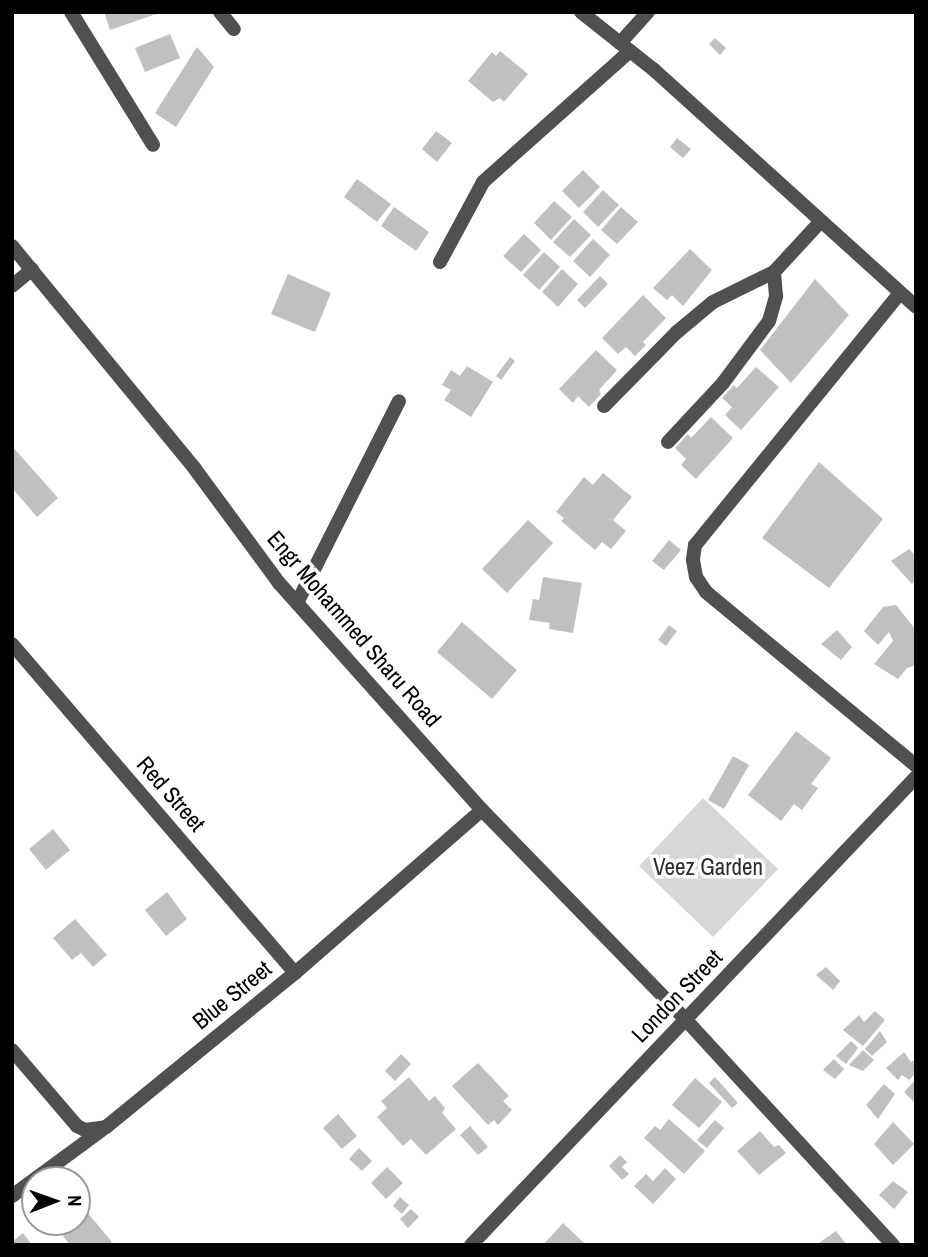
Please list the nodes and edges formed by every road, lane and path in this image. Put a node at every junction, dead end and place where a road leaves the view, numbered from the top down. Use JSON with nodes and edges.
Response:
{"nodes":[{"id":1,"x":71,"y":12,"type":"edge"},
{"id":2,"x":220,"y":12,"type":"edge"},
{"id":3,"x":581,"y":12,"type":"edge"},
{"id":4,"x":648,"y":12,"type":"edge"},
{"id":5,"x":234,"y":30,"type":"dead end"},
{"id":6,"x":625,"y":47,"type":"junction"},
{"id":7,"x":153,"y":145,"type":"dead end"},
{"id":8,"x":821,"y":221,"type":"junction"},
{"id":9,"x":12,"y":246,"type":"edge"},
{"id":10,"x":440,"y":262,"type":"dead end"},
{"id":11,"x":32,"y":268,"type":"junction"},
{"id":12,"x":774,"y":272,"type":"junction"},
{"id":13,"x":12,"y":286,"type":"edge"},
{"id":14,"x":900,"y":293,"type":"junction"},
{"id":15,"x":916,"y":307,"type":"edge"},
{"id":16,"x":399,"y":401,"type":"dead end"},
{"id":17,"x":604,"y":406,"type":"dead end"},
{"id":18,"x":668,"y":442,"type":"dead end"},
{"id":19,"x":297,"y":603,"type":"junction"},
{"id":20,"x":12,"y":644,"type":"edge"},
{"id":21,"x":916,"y":766,"type":"edge"},
{"id":22,"x":916,"y":777,"type":"edge"},
{"id":23,"x":482,"y":810,"type":"junction"},
{"id":24,"x":295,"y":973,"type":"junction"},
{"id":25,"x":686,"y":1020,"type":"junction"},
{"id":26,"x":12,"y":1050,"type":"edge"},
{"id":27,"x":106,"y":1127,"type":"junction"},
{"id":28,"x":12,"y":1196,"type":"edge"},
{"id":29,"x":471,"y":1245,"type":"edge"},
{"id":30,"x":893,"y":1245,"type":"edge"}],
"edges":[{"from":1,"to":7,"type":"street"},
{"from":2,"to":5,"type":"street"},
{"from":3,"to":6,"type":"street"},
{"from":4,"to":6,"type":"street"},
{"from":6,"to":8,"type":"street"},
{"from":6,"to":10,"type":"street"},
{"from":8,"to":12,"type":"street"},
{"from":8,"to":14,"type":"street"},
{"from":9,"to":11,"type":"street","name":"Engr Mohammed Sharu Road"},
{"from":11,"to":13,"type":"street"},
{"from":11,"to":19,"type":"street","name":"Engr Mohammed Sharu Road"},
{"from":12,"to":17,"type":"street"},
{"from":12,"to":18,"type":"street"},
{"from":14,"to":15,"type":"street"},
{"from":14,"to":21,"type":"street"},
{"from":16,"to":19,"type":"street"},
{"from":19,"to":23,"type":"street","name":"Engr Mohammed Sharu Road"},
{"from":20,"to":24,"type":"street","name":"Red Street"},
{"from":22,"to":25,"type":"street","name":"London Street"},
{"from":23,"to":24,"type":"street","name":"Blue Street"},
{"from":23,"to":25,"type":"street","name":"Engr Mohammed Sharu Road"},
{"from":24,"to":27,"type":"street","name":"Blue Street"},
{"from":25,"to":29,"type":"street","name":"London Street"},
{"from":25,"to":30,"type":"street","name":"Engr Mohammed Sharu Road"},
{"from":26,"to":27,"type":"street"},
{"from":27,"to":28,"type":"street","name":"Blue Street"}]}
